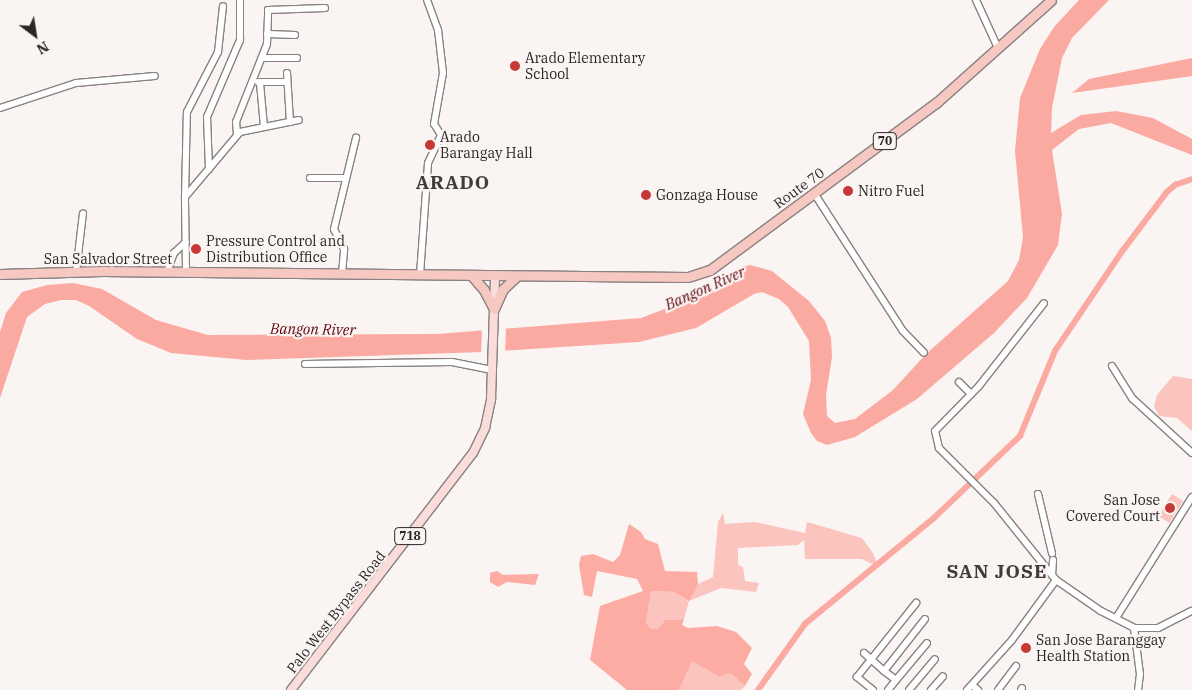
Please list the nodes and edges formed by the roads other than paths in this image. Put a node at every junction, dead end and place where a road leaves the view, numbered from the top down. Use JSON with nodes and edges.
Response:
{"nodes":[{"id":1,"x":240,"y":0,"type":"edge"},
{"id":2,"x":427,"y":0,"type":"edge"},
{"id":3,"x":976,"y":0,"type":"edge"},
{"id":4,"x":1051,"y":0,"type":"edge"},
{"id":5,"x":223,"y":6,"type":"dead end"},
{"id":6,"x":325,"y":8,"type":"dead end"},
{"id":7,"x":267,"y":34,"type":"junction"},
{"id":8,"x":295,"y":35,"type":"dead end"},
{"id":9,"x":998,"y":48,"type":"junction"},
{"id":10,"x":262,"y":58,"type":"junction"},
{"id":11,"x":297,"y":58,"type":"dead end"},
{"id":12,"x":287,"y":73,"type":"dead end"},
{"id":13,"x":156,"y":76,"type":"dead end"},
{"id":14,"x":252,"y":81,"type":"junction"},
{"id":15,"x":287,"y":82,"type":"junction"},
{"id":16,"x":260,"y":83,"type":"junction"},
{"id":17,"x":0,"y":108,"type":"edge"},
{"id":18,"x":299,"y":120,"type":"dead end"},
{"id":19,"x":290,"y":122,"type":"junction"},
{"id":20,"x":264,"y":127,"type":"junction"},
{"id":21,"x":237,"y":135,"type":"junction"},
{"id":22,"x":356,"y":138,"type":"dead end"},
{"id":23,"x":209,"y":169,"type":"junction"},
{"id":24,"x":310,"y":178,"type":"dead end"},
{"id":25,"x":346,"y":178,"type":"junction"},
{"id":26,"x":814,"y":193,"type":"junction"},
{"id":27,"x":185,"y":196,"type":"junction"},
{"id":28,"x":83,"y":213,"type":"dead end"},
{"id":29,"x":186,"y":242,"type":"junction"},
{"id":30,"x":76,"y":272,"type":"junction"},
{"id":31,"x":167,"y":272,"type":"junction"},
{"id":32,"x":186,"y":272,"type":"junction"},
{"id":33,"x":0,"y":274,"type":"edge"},
{"id":34,"x":342,"y":274,"type":"junction"},
{"id":35,"x":420,"y":275,"type":"junction"},
{"id":36,"x":472,"y":276,"type":"junction"},
{"id":37,"x":494,"y":277,"type":"junction"},
{"id":38,"x":516,"y":277,"type":"junction"},
{"id":39,"x":1044,"y":303,"type":"dead end"},
{"id":40,"x":494,"y":314,"type":"junction"},
{"id":41,"x":924,"y":353,"type":"dead end"},
{"id":42,"x":305,"y":364,"type":"dead end"},
{"id":43,"x":1112,"y":366,"type":"dead end"},
{"id":44,"x":492,"y":367,"type":"junction"},
{"id":45,"x":959,"y":382,"type":"dead end"},
{"id":46,"x":971,"y":394,"type":"junction"},
{"id":47,"x":1192,"y":453,"type":"edge"},
{"id":48,"x":1038,"y":494,"type":"dead end"},
{"id":49,"x":1192,"y":496,"type":"edge"},
{"id":50,"x":1054,"y":578,"type":"junction"},
{"id":51,"x":916,"y":603,"type":"dead end"},
{"id":52,"x":1192,"y":611,"type":"edge"},
{"id":53,"x":1116,"y":618,"type":"junction"},
{"id":54,"x":925,"y":619,"type":"dead end"},
{"id":55,"x":1134,"y":628,"type":"junction"},
{"id":56,"x":927,"y":643,"type":"dead end"},
{"id":57,"x":864,"y":653,"type":"dead end"},
{"id":58,"x":935,"y":659,"type":"dead end"},
{"id":59,"x":870,"y":660,"type":"junction"},
{"id":60,"x":1016,"y":666,"type":"dead end"},
{"id":61,"x":884,"y":671,"type":"junction"},
{"id":62,"x":943,"y":676,"type":"dead end"},
{"id":63,"x":896,"y":680,"type":"junction"},
{"id":64,"x":970,"y":687,"type":"edge"},
{"id":65,"x":291,"y":690,"type":"edge"},
{"id":66,"x":873,"y":690,"type":"edge"},
{"id":67,"x":888,"y":690,"type":"edge"},
{"id":68,"x":909,"y":690,"type":"edge"},
{"id":69,"x":931,"y":690,"type":"edge"},
{"id":70,"x":978,"y":690,"type":"edge"},
{"id":71,"x":998,"y":690,"type":"edge"},
{"id":72,"x":1138,"y":690,"type":"edge"}],
"edges":[{"from":1,"to":23,"type":"street"},
{"from":2,"to":35,"type":"street"},
{"from":3,"to":9,"type":"street"},
{"from":4,"to":9,"type":"highway","name":"Route 70","number":"70"},
{"from":5,"to":27,"type":"street"},
{"from":6,"to":7,"type":"street"},
{"from":7,"to":8,"type":"street"},
{"from":7,"to":10,"type":"street"},
{"from":9,"to":26,"type":"highway","name":"Route 70","number":"70"},
{"from":10,"to":11,"type":"street"},
{"from":10,"to":14,"type":"street"},
{"from":12,"to":15,"type":"street"},
{"from":13,"to":17,"type":"street"},
{"from":14,"to":16,"type":"street"},
{"from":14,"to":21,"type":"street"},
{"from":15,"to":16,"type":"street"},
{"from":15,"to":19,"type":"street"},
{"from":16,"to":20,"type":"street"},
{"from":18,"to":19,"type":"street"},
{"from":19,"to":20,"type":"street"},
{"from":20,"to":21,"type":"street"},
{"from":21,"to":23,"type":"street"},
{"from":22,"to":25,"type":"street"},
{"from":23,"to":27,"type":"street"},
{"from":24,"to":25,"type":"street"},
{"from":25,"to":34,"type":"street"},
{"from":26,"to":38,"type":"highway","name":"Route 70","number":"70"},
{"from":26,"to":41,"type":"street"},
{"from":27,"to":29,"type":"street"},
{"from":28,"to":30,"type":"street"},
{"from":29,"to":31,"type":"street"},
{"from":29,"to":32,"type":"street"},
{"from":30,"to":31,"type":"highway","name":"San Salvador Street","number":"70"},
{"from":30,"to":33,"type":"highway","name":"San Salvador Street","number":"70"},
{"from":31,"to":32,"type":"highway","name":"San Salvador Street","number":"70"},
{"from":32,"to":34,"type":"highway","name":"San Salvador Street","number":"70"},
{"from":34,"to":35,"type":"highway","name":"San Salvador Street","number":"70"},
{"from":35,"to":36,"type":"highway","name":"San Salvador Street","number":"70"},
{"from":36,"to":37,"type":"highway","name":"San Salvador Street","number":"70"},
{"from":36,"to":40,"type":"highway"},
{"from":37,"to":38,"type":"highway","name":"San Salvador Street","number":"70"},
{"from":37,"to":40,"type":"main road","name":"Palo West Bypass Road","number":"718"},
{"from":38,"to":40,"type":"highway"},
{"from":39,"to":46,"type":"street"},
{"from":40,"to":44,"type":"main road","name":"Palo West Bypass Road","number":"718"},
{"from":42,"to":44,"type":"street"},
{"from":43,"to":47,"type":"street"},
{"from":44,"to":65,"type":"main road","name":"Palo West Bypass Road","number":"718"},
{"from":45,"to":46,"type":"street"},
{"from":46,"to":50,"type":"street"},
{"from":48,"to":50,"type":"street"},
{"from":49,"to":53,"type":"street"},
{"from":50,"to":53,"type":"street"},
{"from":50,"to":64,"type":"street"},
{"from":51,"to":59,"type":"street"},
{"from":52,"to":55,"type":"street"},
{"from":53,"to":55,"type":"street"},
{"from":54,"to":61,"type":"street"},
{"from":55,"to":72,"type":"street"},
{"from":56,"to":63,"type":"street"},
{"from":57,"to":59,"type":"street"},
{"from":58,"to":68,"type":"street"},
{"from":59,"to":61,"type":"street"},
{"from":59,"to":66,"type":"street"},
{"from":60,"to":71,"type":"street"},
{"from":61,"to":63,"type":"street"},
{"from":62,"to":69,"type":"street"},
{"from":63,"to":67,"type":"street"},
{"from":64,"to":70,"type":"street"}]}
